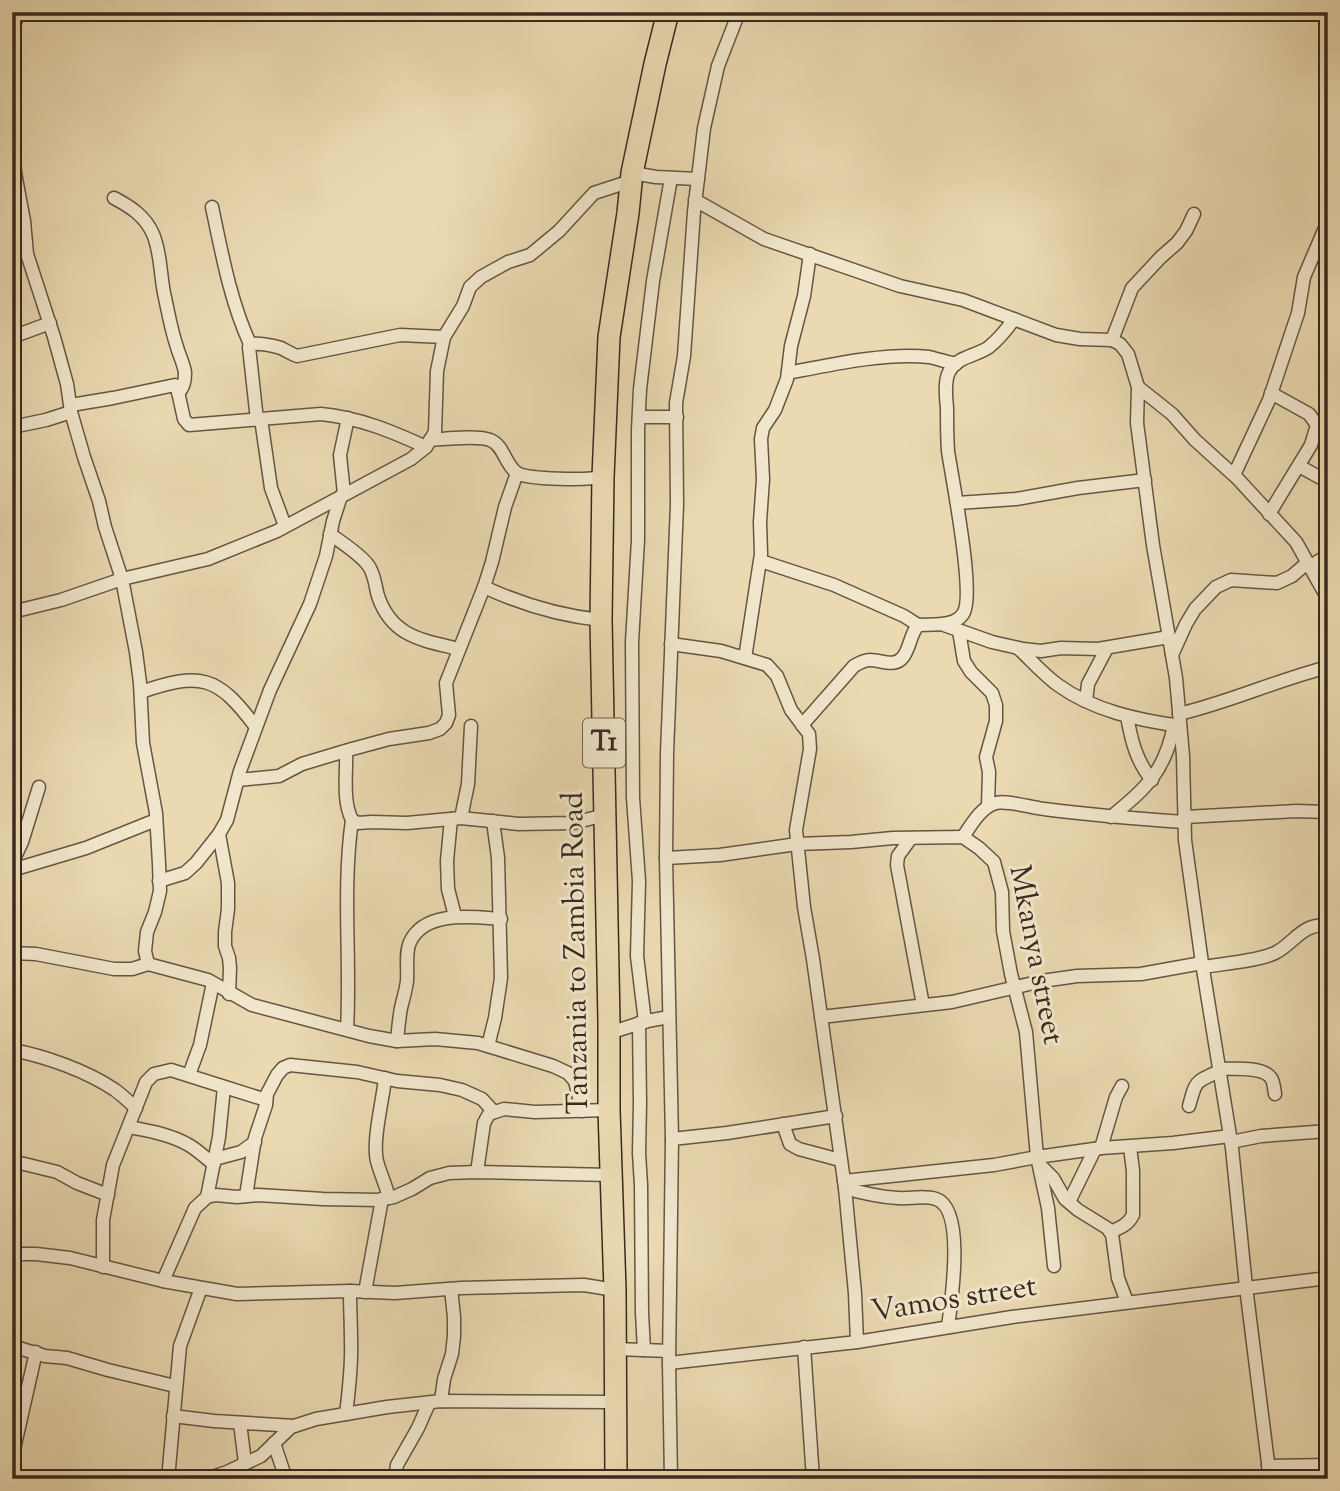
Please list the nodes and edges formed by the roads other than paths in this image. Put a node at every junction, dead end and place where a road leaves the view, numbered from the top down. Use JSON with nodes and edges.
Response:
{"nodes":[{"id":1,"x":18,"y":12,"type":"edge"},
{"id":2,"x":668,"y":12,"type":"edge"},
{"id":3,"x":739,"y":12,"type":"edge"},
{"id":4,"x":12,"y":34,"type":"edge"},
{"id":5,"x":12,"y":120,"type":"edge"},
{"id":6,"x":631,"y":177,"type":"junction"},
{"id":7,"x":671,"y":178,"type":"junction"},
{"id":8,"x":698,"y":179,"type":"junction"},
{"id":9,"x":114,"y":198,"type":"dead end"},
{"id":10,"x":695,"y":200,"type":"junction"},
{"id":11,"x":212,"y":207,"type":"dead end"},
{"id":12,"x":1194,"y":214,"type":"dead end"},
{"id":13,"x":1328,"y":221,"type":"edge"},
{"id":14,"x":810,"y":254,"type":"junction"},
{"id":15,"x":1014,"y":319,"type":"junction"},
{"id":16,"x":50,"y":323,"type":"junction"},
{"id":17,"x":12,"y":337,"type":"edge"},
{"id":18,"x":444,"y":337,"type":"junction"},
{"id":19,"x":1112,"y":340,"type":"junction"},
{"id":20,"x":250,"y":344,"type":"junction"},
{"id":21,"x":956,"y":364,"type":"junction"},
{"id":22,"x":788,"y":373,"type":"junction"},
{"id":23,"x":1138,"y":387,"type":"junction"},
{"id":24,"x":178,"y":393,"type":"junction"},
{"id":25,"x":1271,"y":393,"type":"junction"},
{"id":26,"x":71,"y":408,"type":"junction"},
{"id":27,"x":677,"y":416,"type":"junction"},
{"id":28,"x":639,"y":417,"type":"junction"},
{"id":29,"x":348,"y":418,"type":"junction"},
{"id":30,"x":259,"y":419,"type":"junction"},
{"id":31,"x":12,"y":427,"type":"edge"},
{"id":32,"x":428,"y":443,"type":"junction"},
{"id":33,"x":1299,"y":466,"type":"junction"},
{"id":34,"x":517,"y":473,"type":"junction"},
{"id":35,"x":1234,"y":475,"type":"junction"},
{"id":36,"x":603,"y":477,"type":"junction"},
{"id":37,"x":1145,"y":481,"type":"junction"},
{"id":38,"x":1328,"y":482,"type":"edge"},
{"id":39,"x":342,"y":495,"type":"junction"},
{"id":40,"x":957,"y":503,"type":"junction"},
{"id":41,"x":1269,"y":514,"type":"junction"},
{"id":42,"x":285,"y":526,"type":"junction"},
{"id":43,"x":330,"y":534,"type":"junction"},
{"id":44,"x":1328,"y":555,"type":"edge"},
{"id":45,"x":761,"y":561,"type":"junction"},
{"id":46,"x":1308,"y":565,"type":"junction"},
{"id":47,"x":122,"y":579,"type":"junction"},
{"id":48,"x":484,"y":587,"type":"junction"},
{"id":49,"x":1328,"y":600,"type":"edge"},
{"id":50,"x":12,"y":612,"type":"edge"},
{"id":51,"x":601,"y":620,"type":"junction"},
{"id":52,"x":941,"y":623,"type":"junction"},
{"id":53,"x":918,"y":625,"type":"junction"},
{"id":54,"x":959,"y":631,"type":"junction"},
{"id":55,"x":1169,"y":637,"type":"junction"},
{"id":56,"x":671,"y":645,"type":"junction"},
{"id":57,"x":1018,"y":648,"type":"junction"},
{"id":58,"x":1107,"y":648,"type":"junction"},
{"id":59,"x":459,"y":649,"type":"junction"},
{"id":60,"x":1172,"y":655,"type":"junction"},
{"id":61,"x":745,"y":658,"type":"junction"},
{"id":62,"x":1328,"y":667,"type":"edge"},
{"id":63,"x":141,"y":692,"type":"junction"},
{"id":64,"x":1086,"y":701,"type":"junction"},
{"id":65,"x":1127,"y":716,"type":"junction"},
{"id":66,"x":1178,"y":722,"type":"junction"},
{"id":67,"x":802,"y":725,"type":"junction"},
{"id":68,"x":256,"y":726,"type":"junction"},
{"id":69,"x":471,"y":726,"type":"dead end"},
{"id":70,"x":346,"y":751,"type":"junction"},
{"id":71,"x":238,"y":780,"type":"junction"},
{"id":72,"x":1152,"y":780,"type":"junction"},
{"id":73,"x":40,"y":787,"type":"dead end"},
{"id":74,"x":988,"y":806,"type":"junction"},
{"id":75,"x":1328,"y":812,"type":"edge"},
{"id":76,"x":605,"y":815,"type":"junction"},
{"id":77,"x":1111,"y":817,"type":"junction"},
{"id":78,"x":456,"y":818,"type":"junction"},
{"id":79,"x":156,"y":820,"type":"junction"},
{"id":80,"x":352,"y":820,"type":"junction"},
{"id":81,"x":1185,"y":820,"type":"junction"},
{"id":82,"x":492,"y":821,"type":"junction"},
{"id":83,"x":219,"y":834,"type":"junction"},
{"id":84,"x":963,"y":837,"type":"junction"},
{"id":85,"x":911,"y":838,"type":"junction"},
{"id":86,"x":797,"y":844,"type":"junction"},
{"id":87,"x":666,"y":858,"type":"junction"},
{"id":88,"x":12,"y":863,"type":"edge"},
{"id":89,"x":12,"y":870,"type":"edge"},
{"id":90,"x":159,"y":881,"type":"junction"},
{"id":91,"x":455,"y":916,"type":"junction"},
{"id":92,"x":500,"y":919,"type":"junction"},
{"id":93,"x":1328,"y":926,"type":"edge"},
{"id":94,"x":12,"y":953,"type":"edge"},
{"id":95,"x":148,"y":964,"type":"junction"},
{"id":96,"x":1202,"y":965,"type":"junction"},
{"id":97,"x":213,"y":983,"type":"junction"},
{"id":98,"x":1015,"y":987,"type":"junction"},
{"id":99,"x":229,"y":994,"type":"junction"},
{"id":100,"x":923,"y":1005,"type":"junction"},
{"id":101,"x":669,"y":1017,"type":"junction"},
{"id":102,"x":821,"y":1017,"type":"junction"},
{"id":103,"x":642,"y":1022,"type":"junction"},
{"id":104,"x":347,"y":1030,"type":"junction"},
{"id":105,"x":609,"y":1033,"type":"junction"},
{"id":106,"x":397,"y":1041,"type":"junction"},
{"id":107,"x":488,"y":1046,"type":"junction"},
{"id":108,"x":12,"y":1051,"type":"edge"},
{"id":109,"x":1220,"y":1070,"type":"junction"},
{"id":110,"x":189,"y":1076,"type":"junction"},
{"id":111,"x":385,"y":1078,"type":"junction"},
{"id":112,"x":1122,"y":1086,"type":"dead end"},
{"id":113,"x":224,"y":1087,"type":"junction"},
{"id":114,"x":1275,"y":1094,"type":"dead end"},
{"id":115,"x":266,"y":1100,"type":"junction"},
{"id":116,"x":1189,"y":1106,"type":"dead end"},
{"id":117,"x":136,"y":1108,"type":"junction"},
{"id":118,"x":609,"y":1110,"type":"junction"},
{"id":119,"x":582,"y":1111,"type":"junction"},
{"id":120,"x":495,"y":1112,"type":"junction"},
{"id":121,"x":836,"y":1116,"type":"junction"},
{"id":122,"x":783,"y":1125,"type":"junction"},
{"id":123,"x":129,"y":1127,"type":"junction"},
{"id":124,"x":1328,"y":1131,"type":"edge"},
{"id":125,"x":672,"y":1139,"type":"junction"},
{"id":126,"x":1231,"y":1139,"type":"junction"},
{"id":127,"x":255,"y":1142,"type":"junction"},
{"id":128,"x":1130,"y":1147,"type":"junction"},
{"id":129,"x":1098,"y":1148,"type":"junction"},
{"id":130,"x":840,"y":1160,"type":"junction"},
{"id":131,"x":12,"y":1161,"type":"edge"},
{"id":132,"x":215,"y":1161,"type":"junction"},
{"id":133,"x":1038,"y":1161,"type":"junction"},
{"id":134,"x":477,"y":1172,"type":"junction"},
{"id":135,"x":611,"y":1175,"type":"junction"},
{"id":136,"x":844,"y":1185,"type":"junction"},
{"id":137,"x":108,"y":1195,"type":"junction"},
{"id":138,"x":246,"y":1196,"type":"junction"},
{"id":139,"x":207,"y":1197,"type":"junction"},
{"id":140,"x":385,"y":1199,"type":"junction"},
{"id":141,"x":1069,"y":1202,"type":"junction"},
{"id":142,"x":1110,"y":1232,"type":"junction"},
{"id":143,"x":12,"y":1254,"type":"edge"},
{"id":144,"x":1055,"y":1266,"type":"dead end"},
{"id":145,"x":103,"y":1267,"type":"junction"},
{"id":146,"x":1328,"y":1278,"type":"edge"},
{"id":147,"x":163,"y":1281,"type":"junction"},
{"id":148,"x":1246,"y":1287,"type":"junction"},
{"id":149,"x":201,"y":1288,"type":"junction"},
{"id":150,"x":451,"y":1289,"type":"junction"},
{"id":151,"x":615,"y":1290,"type":"junction"},
{"id":152,"x":350,"y":1291,"type":"junction"},
{"id":153,"x":365,"y":1292,"type":"junction"},
{"id":154,"x":1127,"y":1302,"type":"junction"},
{"id":155,"x":948,"y":1327,"type":"junction"},
{"id":156,"x":857,"y":1342,"type":"junction"},
{"id":157,"x":12,"y":1346,"type":"edge"},
{"id":158,"x":804,"y":1348,"type":"junction"},
{"id":159,"x":616,"y":1349,"type":"junction"},
{"id":160,"x":644,"y":1350,"type":"junction"},
{"id":161,"x":36,"y":1352,"type":"junction"},
{"id":162,"x":669,"y":1357,"type":"junction"},
{"id":163,"x":175,"y":1386,"type":"junction"},
{"id":164,"x":435,"y":1402,"type":"junction"},
{"id":165,"x":617,"y":1402,"type":"junction"},
{"id":166,"x":346,"y":1414,"type":"junction"},
{"id":167,"x":173,"y":1416,"type":"junction"},
{"id":168,"x":240,"y":1423,"type":"junction"},
{"id":169,"x":294,"y":1426,"type":"junction"},
{"id":170,"x":274,"y":1443,"type":"junction"},
{"id":171,"x":12,"y":1458,"type":"edge"},
{"id":172,"x":245,"y":1463,"type":"junction"},
{"id":173,"x":1328,"y":1465,"type":"edge"},
{"id":174,"x":1269,"y":1473,"type":"edge"},
{"id":175,"x":168,"y":1479,"type":"edge"},
{"id":176,"x":206,"y":1479,"type":"edge"},
{"id":177,"x":286,"y":1479,"type":"edge"},
{"id":178,"x":395,"y":1479,"type":"edge"},
{"id":179,"x":616,"y":1479,"type":"edge"},
{"id":180,"x":671,"y":1479,"type":"edge"},
{"id":181,"x":813,"y":1479,"type":"edge"}],
"edges":[{"from":1,"to":4,"type":"street"},
{"from":2,"to":6,"type":"highway","name":"Tanzania to Zambia Road","number":"T1"},
{"from":3,"to":8,"type":"street"},
{"from":5,"to":16,"type":"street"},
{"from":6,"to":7,"type":"street"},
{"from":6,"to":18,"type":"street"},
{"from":6,"to":36,"type":"highway","name":"Tanzania to Zambia Road","number":"T1"},
{"from":7,"to":8,"type":"street"},
{"from":7,"to":28,"type":"street"},
{"from":8,"to":10,"type":"street"},
{"from":9,"to":24,"type":"street"},
{"from":10,"to":14,"type":"street"},
{"from":10,"to":27,"type":"street"},
{"from":11,"to":20,"type":"street"},
{"from":12,"to":19,"type":"street"},
{"from":13,"to":25,"type":"street"},
{"from":14,"to":15,"type":"street"},
{"from":14,"to":22,"type":"street"},
{"from":15,"to":19,"type":"street"},
{"from":15,"to":21,"type":"street"},
{"from":16,"to":17,"type":"street"},
{"from":16,"to":26,"type":"street"},
{"from":18,"to":20,"type":"street"},
{"from":18,"to":32,"type":"street"},
{"from":19,"to":23,"type":"street"},
{"from":20,"to":30,"type":"street"},
{"from":21,"to":22,"type":"street"},
{"from":21,"to":40,"type":"street"},
{"from":22,"to":45,"type":"street"},
{"from":23,"to":35,"type":"street"},
{"from":23,"to":37,"type":"street"},
{"from":24,"to":26,"type":"street"},
{"from":24,"to":30,"type":"street"},
{"from":25,"to":33,"type":"street"},
{"from":25,"to":35,"type":"street"},
{"from":26,"to":31,"type":"street"},
{"from":26,"to":47,"type":"street"},
{"from":27,"to":28,"type":"street"},
{"from":27,"to":56,"type":"street"},
{"from":28,"to":103,"type":"street"},
{"from":29,"to":30,"type":"street"},
{"from":29,"to":32,"type":"street"},
{"from":29,"to":39,"type":"street"},
{"from":30,"to":42,"type":"street"},
{"from":32,"to":34,"type":"street"},
{"from":32,"to":39,"type":"street"},
{"from":33,"to":38,"type":"street"},
{"from":33,"to":41,"type":"street"},
{"from":34,"to":36,"type":"street"},
{"from":34,"to":48,"type":"street"},
{"from":35,"to":41,"type":"street"},
{"from":36,"to":51,"type":"highway","name":"Tanzania to Zambia Road","number":"T1"},
{"from":37,"to":40,"type":"street"},
{"from":37,"to":55,"type":"street"},
{"from":39,"to":42,"type":"street"},
{"from":39,"to":43,"type":"street"},
{"from":40,"to":52,"type":"street"},
{"from":41,"to":46,"type":"street"},
{"from":42,"to":47,"type":"street"},
{"from":43,"to":59,"type":"street"},
{"from":43,"to":68,"type":"street"},
{"from":44,"to":46,"type":"street"},
{"from":45,"to":53,"type":"street"},
{"from":45,"to":61,"type":"street"},
{"from":46,"to":49,"type":"street"},
{"from":46,"to":60,"type":"street"},
{"from":47,"to":50,"type":"street"},
{"from":47,"to":63,"type":"street"},
{"from":48,"to":51,"type":"street"},
{"from":48,"to":59,"type":"street"},
{"from":51,"to":76,"type":"highway","name":"Tanzania to Zambia Road","number":"T1"},
{"from":52,"to":53,"type":"street"},
{"from":52,"to":54,"type":"street"},
{"from":53,"to":67,"type":"street"},
{"from":54,"to":57,"type":"street"},
{"from":54,"to":74,"type":"street"},
{"from":55,"to":58,"type":"street"},
{"from":55,"to":60,"type":"street"},
{"from":56,"to":61,"type":"street"},
{"from":56,"to":87,"type":"street"},
{"from":57,"to":58,"type":"street"},
{"from":57,"to":64,"type":"street"},
{"from":58,"to":64,"type":"street"},
{"from":59,"to":70,"type":"street"},
{"from":60,"to":66,"type":"street"},
{"from":61,"to":67,"type":"street"},
{"from":62,"to":66,"type":"street"},
{"from":63,"to":68,"type":"street"},
{"from":63,"to":79,"type":"street"},
{"from":64,"to":65,"type":"street"},
{"from":65,"to":66,"type":"street"},
{"from":65,"to":72,"type":"street"},
{"from":66,"to":72,"type":"street"},
{"from":66,"to":81,"type":"street"},
{"from":67,"to":86,"type":"street"},
{"from":68,"to":71,"type":"street"},
{"from":69,"to":78,"type":"street"},
{"from":70,"to":71,"type":"street"},
{"from":70,"to":80,"type":"street"},
{"from":71,"to":83,"type":"street"},
{"from":72,"to":77,"type":"street"},
{"from":73,"to":88,"type":"street"},
{"from":74,"to":77,"type":"street"},
{"from":74,"to":84,"type":"street"},
{"from":75,"to":81,"type":"street"},
{"from":76,"to":82,"type":"street"},
{"from":76,"to":105,"type":"highway","name":"Tanzania to Zambia Road","number":"T1"},
{"from":77,"to":81,"type":"street"},
{"from":78,"to":80,"type":"street"},
{"from":78,"to":82,"type":"street"},
{"from":78,"to":91,"type":"street"},
{"from":79,"to":89,"type":"street"},
{"from":79,"to":90,"type":"street"},
{"from":80,"to":104,"type":"street"},
{"from":81,"to":96,"type":"street"},
{"from":82,"to":92,"type":"street"},
{"from":83,"to":90,"type":"street"},
{"from":83,"to":99,"type":"street"},
{"from":84,"to":85,"type":"street"},
{"from":84,"to":98,"type":"street","name":"Mkanya street"},
{"from":85,"to":86,"type":"street"},
{"from":85,"to":100,"type":"street"},
{"from":86,"to":87,"type":"street"},
{"from":86,"to":102,"type":"street"},
{"from":87,"to":101,"type":"street"},
{"from":90,"to":95,"type":"street"},
{"from":91,"to":92,"type":"street"},
{"from":91,"to":106,"type":"street"},
{"from":92,"to":107,"type":"street"},
{"from":93,"to":96,"type":"street"},
{"from":94,"to":95,"type":"street"},
{"from":95,"to":97,"type":"street"},
{"from":96,"to":98,"type":"street"},
{"from":96,"to":109,"type":"street"},
{"from":97,"to":99,"type":"street"},
{"from":97,"to":110,"type":"street"},
{"from":98,"to":100,"type":"street"},
{"from":98,"to":133,"type":"street","name":"Mkanya street"},
{"from":99,"to":104,"type":"street"},
{"from":100,"to":102,"type":"street"},
{"from":101,"to":103,"type":"street"},
{"from":101,"to":125,"type":"street"},
{"from":102,"to":121,"type":"street"},
{"from":103,"to":105,"type":"street"},
{"from":103,"to":160,"type":"street"},
{"from":104,"to":106,"type":"street"},
{"from":105,"to":118,"type":"highway","name":"Tanzania to Zambia Road","number":"T1"},
{"from":106,"to":107,"type":"street"},
{"from":107,"to":119,"type":"street"},
{"from":108,"to":117,"type":"street"},
{"from":109,"to":114,"type":"street"},
{"from":109,"to":116,"type":"street"},
{"from":109,"to":126,"type":"street"},
{"from":110,"to":113,"type":"street"},
{"from":110,"to":117,"type":"street"},
{"from":111,"to":115,"type":"street"},
{"from":111,"to":120,"type":"street"},
{"from":111,"to":140,"type":"street"},
{"from":112,"to":129,"type":"street"},
{"from":113,"to":115,"type":"street"},
{"from":113,"to":132,"type":"street"},
{"from":115,"to":127,"type":"street"},
{"from":117,"to":123,"type":"street"},
{"from":118,"to":119,"type":"street"},
{"from":118,"to":135,"type":"highway","name":"Tanzania to Zambia Road","number":"T1"},
{"from":119,"to":120,"type":"street"},
{"from":120,"to":134,"type":"street"},
{"from":121,"to":122,"type":"street"},
{"from":121,"to":130,"type":"street"},
{"from":122,"to":125,"type":"street"},
{"from":122,"to":130,"type":"street"},
{"from":123,"to":132,"type":"street"},
{"from":123,"to":137,"type":"street"},
{"from":124,"to":126,"type":"street"},
{"from":125,"to":162,"type":"street"},
{"from":126,"to":128,"type":"street"},
{"from":126,"to":148,"type":"street"},
{"from":127,"to":132,"type":"street"},
{"from":127,"to":138,"type":"street"},
{"from":128,"to":129,"type":"street"},
{"from":128,"to":142,"type":"street"},
{"from":129,"to":133,"type":"street"},
{"from":129,"to":141,"type":"street"},
{"from":130,"to":136,"type":"street"},
{"from":131,"to":137,"type":"street"},
{"from":132,"to":139,"type":"street"},
{"from":133,"to":136,"type":"street"},
{"from":133,"to":141,"type":"street"},
{"from":133,"to":144,"type":"street","name":"Mkanya street"},
{"from":134,"to":135,"type":"street"},
{"from":134,"to":140,"type":"street"},
{"from":135,"to":151,"type":"highway","name":"Tanzania to Zambia Road","number":"T1"},
{"from":136,"to":155,"type":"street"},
{"from":136,"to":156,"type":"street"},
{"from":137,"to":145,"type":"street"},
{"from":138,"to":139,"type":"street"},
{"from":138,"to":140,"type":"street"},
{"from":139,"to":147,"type":"street"},
{"from":140,"to":153,"type":"street"},
{"from":141,"to":142,"type":"street"},
{"from":142,"to":154,"type":"street"},
{"from":143,"to":145,"type":"street"},
{"from":145,"to":147,"type":"street"},
{"from":146,"to":148,"type":"street","name":"Vamos street"},
{"from":147,"to":149,"type":"street"},
{"from":148,"to":154,"type":"street","name":"Vamos street"},
{"from":148,"to":174,"type":"street"},
{"from":149,"to":152,"type":"street"},
{"from":149,"to":163,"type":"street"},
{"from":150,"to":151,"type":"street"},
{"from":150,"to":153,"type":"street"},
{"from":150,"to":164,"type":"street"},
{"from":151,"to":159,"type":"highway","name":"Tanzania to Zambia Road","number":"T1"},
{"from":152,"to":153,"type":"street"},
{"from":152,"to":166,"type":"street"},
{"from":154,"to":155,"type":"street","name":"Vamos street"},
{"from":155,"to":156,"type":"street","name":"Vamos street"},
{"from":156,"to":158,"type":"street","name":"Vamos street"},
{"from":157,"to":161,"type":"street"},
{"from":158,"to":162,"type":"street","name":"Vamos street"},
{"from":158,"to":181,"type":"street"},
{"from":159,"to":160,"type":"street","name":"Vamos street"},
{"from":159,"to":165,"type":"highway","name":"Tanzania to Zambia Road","number":"T1"},
{"from":160,"to":162,"type":"street","name":"Vamos street"},
{"from":161,"to":163,"type":"street"},
{"from":161,"to":171,"type":"street"},
{"from":162,"to":180,"type":"street"},
{"from":163,"to":167,"type":"street"},
{"from":164,"to":165,"type":"street"},
{"from":164,"to":166,"type":"street"},
{"from":164,"to":178,"type":"street"},
{"from":165,"to":179,"type":"highway","name":"Tanzania to Zambia Road","number":"T1"},
{"from":166,"to":169,"type":"street"},
{"from":167,"to":168,"type":"street"},
{"from":167,"to":175,"type":"street"},
{"from":168,"to":169,"type":"street"},
{"from":168,"to":172,"type":"street"},
{"from":169,"to":170,"type":"street"},
{"from":170,"to":172,"type":"street"},
{"from":170,"to":177,"type":"street"},
{"from":172,"to":176,"type":"street"},
{"from":173,"to":174,"type":"street"}]}
